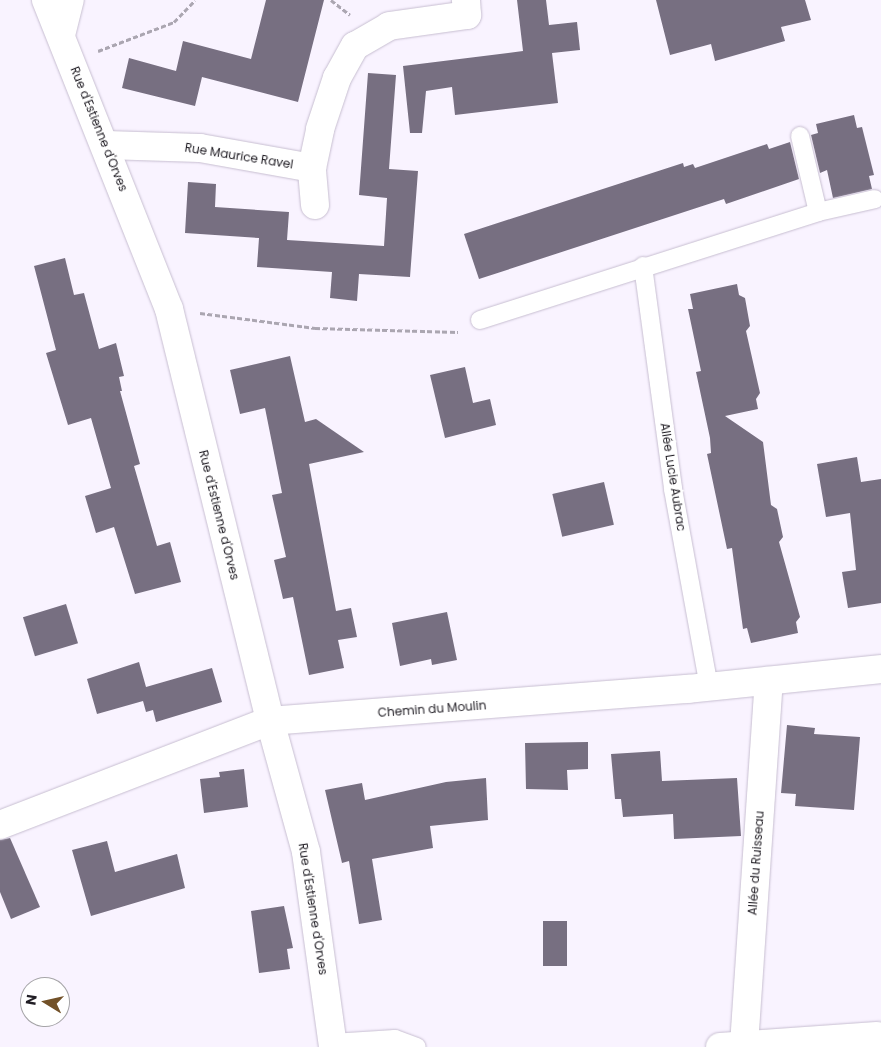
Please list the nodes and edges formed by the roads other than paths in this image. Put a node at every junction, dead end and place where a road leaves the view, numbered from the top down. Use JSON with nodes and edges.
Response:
{"nodes":[{"id":1,"x":46,"y":0,"type":"edge"},
{"id":2,"x":70,"y":0,"type":"edge"},
{"id":3,"x":466,"y":0,"type":"edge"},
{"id":4,"x":61,"y":35,"type":"junction"},
{"id":5,"x":800,"y":136,"type":"dead end"},
{"id":6,"x":106,"y":145,"type":"junction"},
{"id":7,"x":312,"y":168,"type":"junction"},
{"id":8,"x":874,"y":199,"type":"dead end"},
{"id":9,"x":316,"y":206,"type":"dead end"},
{"id":10,"x":818,"y":212,"type":"junction"},
{"id":11,"x":643,"y":266,"type":"junction"},
{"id":12,"x":480,"y":320,"type":"dead end"},
{"id":13,"x":881,"y":669,"type":"edge"},
{"id":14,"x":769,"y":681,"type":"junction"},
{"id":15,"x":709,"y":687,"type":"junction"},
{"id":16,"x":270,"y":721,"type":"junction"},
{"id":17,"x":0,"y":825,"type":"edge"},
{"id":18,"x":878,"y":1036,"type":"dead end"},
{"id":19,"x":332,"y":1045,"type":"edge"},
{"id":20,"x":732,"y":1046,"type":"edge"},
{"id":21,"x":417,"y":1047,"type":"edge"}],
"edges":[{"from":1,"to":4,"type":"street","name":"Rue d'Estienne d'Orves"},
{"from":2,"to":4,"type":"street"},
{"from":3,"to":7,"type":"street"},
{"from":4,"to":6,"type":"street","name":"Rue d'Estienne d'Orves"},
{"from":5,"to":10,"type":"lane"},
{"from":6,"to":7,"type":"street","name":"Rue Maurice Ravel"},
{"from":6,"to":16,"type":"street","name":"Rue d'Estienne d'Orves"},
{"from":7,"to":9,"type":"street"},
{"from":8,"to":10,"type":"lane"},
{"from":10,"to":11,"type":"lane"},
{"from":11,"to":12,"type":"lane"},
{"from":11,"to":15,"type":"lane","name":"Allée Lucie Aubrac"},
{"from":13,"to":14,"type":"street","name":"Chemin du Moulin"},
{"from":14,"to":15,"type":"street","name":"Chemin du Moulin"},
{"from":14,"to":20,"type":"street","name":"Allée du Ruisseau"},
{"from":15,"to":16,"type":"street","name":"Chemin du Moulin"},
{"from":16,"to":17,"type":"street","name":"Chemin du Moulin"},
{"from":16,"to":19,"type":"street","name":"Rue d'Estienne d'Orves"},
{"from":18,"to":20,"type":"street","name":"Allée du Ruisseau"},
{"from":19,"to":21,"type":"lane"}]}
